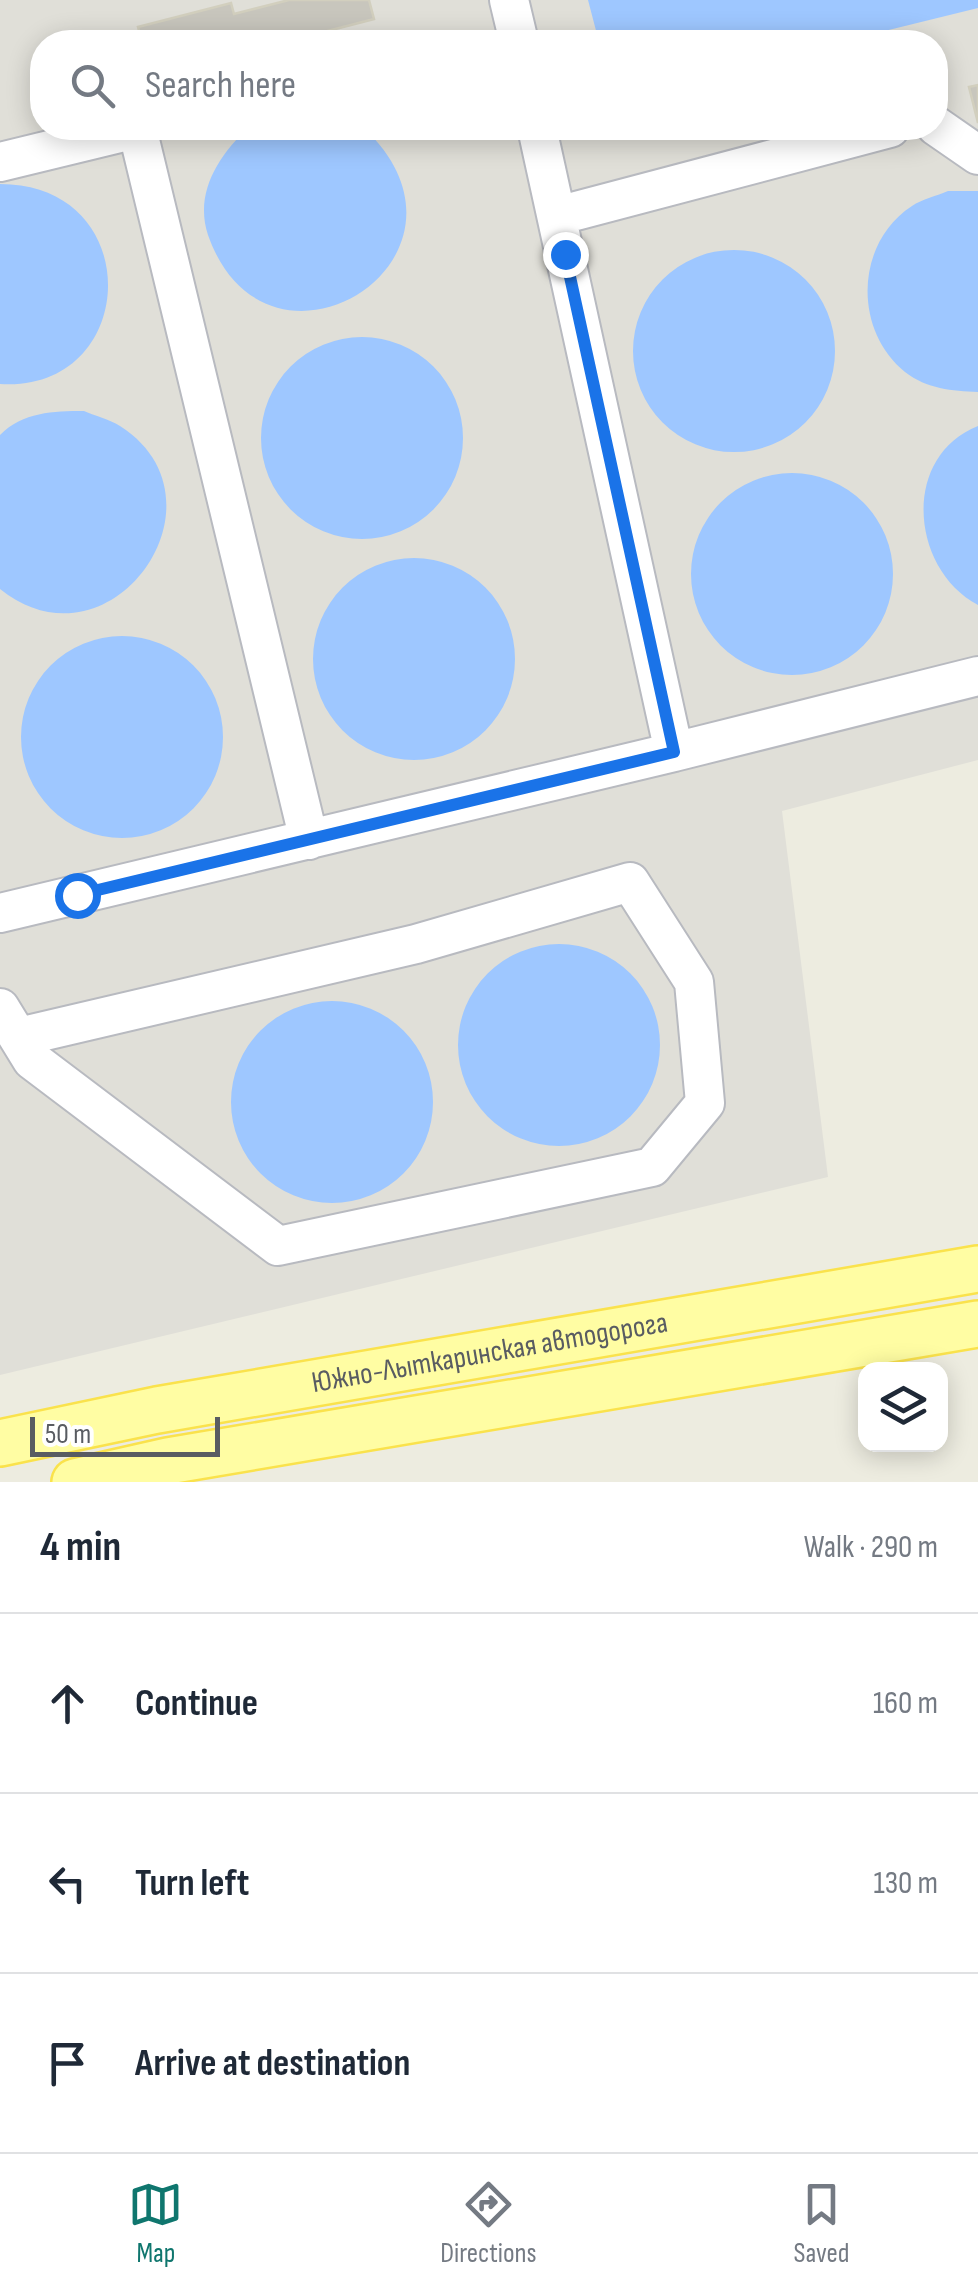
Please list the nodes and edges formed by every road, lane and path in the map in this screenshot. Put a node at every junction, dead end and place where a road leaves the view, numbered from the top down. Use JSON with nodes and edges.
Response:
{"nodes":[{"id":1,"x":948,"y":134,"type":"edge"},
{"id":2,"x":89,"y":140,"type":"edge"},
{"id":3,"x":141,"y":140,"type":"edge"},
{"id":4,"x":541,"y":140,"type":"edge"},
{"id":5,"x":845,"y":140,"type":"edge"},
{"id":6,"x":978,"y":155,"type":"edge"},
{"id":7,"x":0,"y":162,"type":"edge"},
{"id":8,"x":557,"y":216,"type":"junction"},
{"id":9,"x":978,"y":676,"type":"edge"},
{"id":10,"x":674,"y":752,"type":"junction"},
{"id":11,"x":309,"y":840,"type":"junction"},
{"id":12,"x":0,"y":913,"type":"edge"},
{"id":13,"x":10,"y":1022,"type":"edge"},
{"id":14,"x":978,"y":1269,"type":"edge"},
{"id":15,"x":978,"y":1324,"type":"edge"},
{"id":16,"x":0,"y":1444,"type":"edge"},
{"id":17,"x":75,"y":1482,"type":"edge"}],
"edges":[{"from":1,"to":6,"type":"lane"},
{"from":2,"to":7,"type":"lane"},
{"from":3,"to":11,"type":"lane"},
{"from":4,"to":8,"type":"lane"},
{"from":5,"to":8,"type":"lane"},
{"from":8,"to":10,"type":"lane"},
{"from":9,"to":10,"type":"lane"},
{"from":10,"to":11,"type":"lane"},
{"from":11,"to":12,"type":"lane"},
{"from":13,"to":13,"type":"lane"},
{"from":14,"to":16,"type":"main road","name":"Южно-Лыткаринская автодорога"},
{"from":15,"to":17,"type":"main road","name":"Южно-Лыткаринская автодорога"}]}
